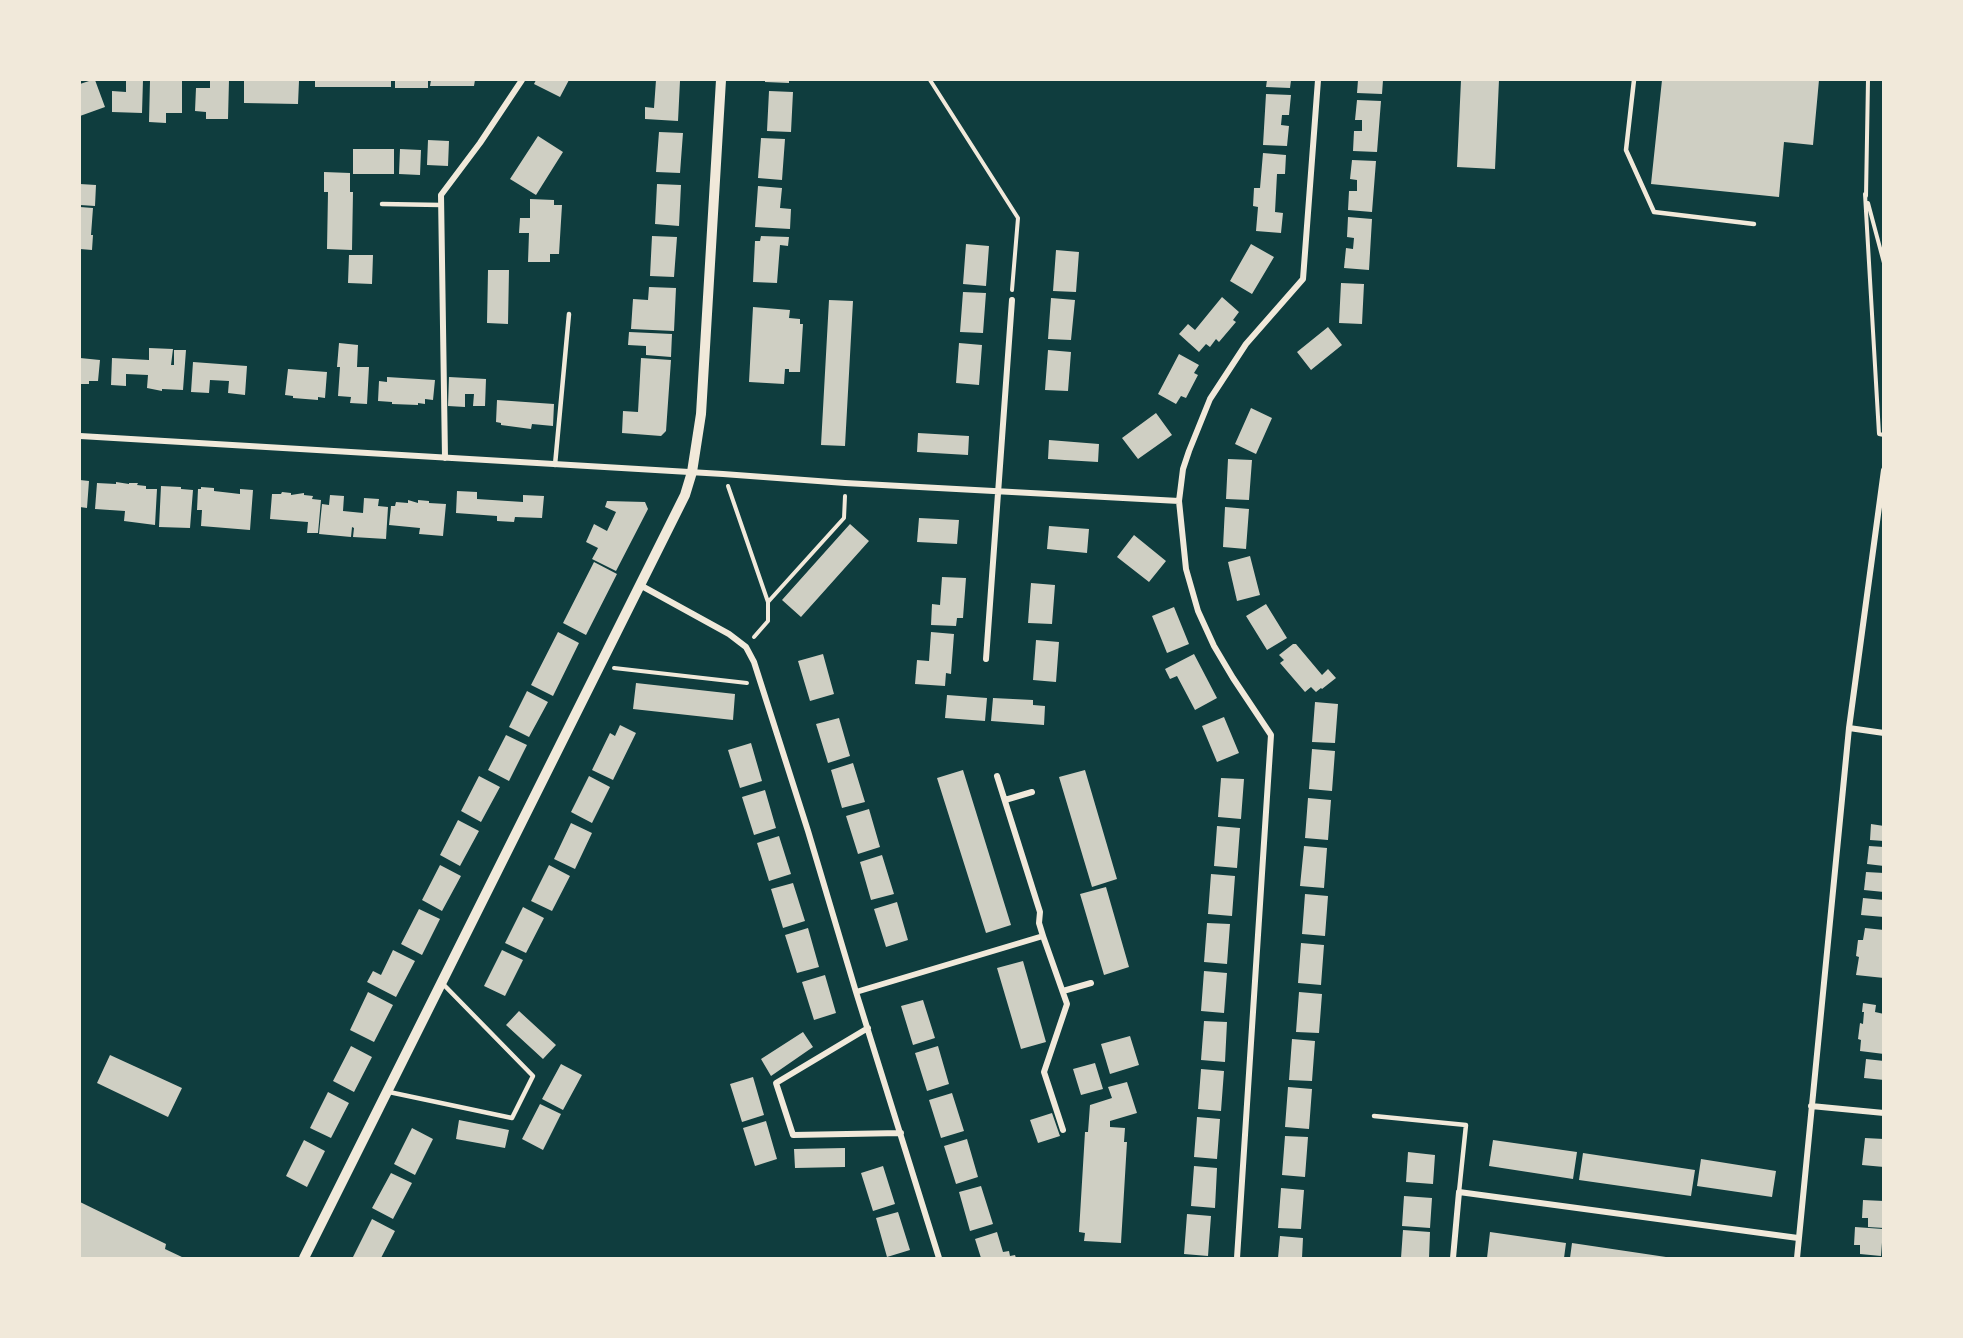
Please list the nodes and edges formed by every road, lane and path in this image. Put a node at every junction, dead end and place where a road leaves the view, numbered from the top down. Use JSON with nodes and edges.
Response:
{"nodes":[{"id":1,"x":522,"y":80,"type":"edge"},
{"id":2,"x":721,"y":80,"type":"edge"},
{"id":3,"x":930,"y":80,"type":"edge"},
{"id":4,"x":1318,"y":80,"type":"edge"},
{"id":5,"x":1634,"y":80,"type":"edge"},
{"id":6,"x":1868,"y":80,"type":"edge"},
{"id":7,"x":1865,"y":194,"type":"junction"},
{"id":8,"x":382,"y":204,"type":"dead end"},
{"id":9,"x":441,"y":205,"type":"junction"},
{"id":10,"x":1754,"y":224,"type":"dead end"},
{"id":11,"x":1884,"y":263,"type":"edge"},
{"id":12,"x":1012,"y":300,"type":"joint"},
{"id":13,"x":569,"y":315,"type":"dead end"},
{"id":14,"x":1884,"y":435,"type":"edge"},
{"id":15,"x":80,"y":436,"type":"edge"},
{"id":16,"x":445,"y":458,"type":"junction"},
{"id":17,"x":555,"y":465,"type":"junction"},
{"id":18,"x":1884,"y":470,"type":"edge"},
{"id":19,"x":692,"y":472,"type":"junction"},
{"id":20,"x":723,"y":474,"type":"junction"},
{"id":21,"x":845,"y":483,"type":"junction"},
{"id":22,"x":998,"y":490,"type":"junction"},
{"id":23,"x":1179,"y":501,"type":"junction"},
{"id":24,"x":639,"y":585,"type":"junction"},
{"id":25,"x":768,"y":602,"type":"junction"},
{"id":26,"x":746,"y":647,"type":"junction"},
{"id":27,"x":986,"y":659,"type":"dead end"},
{"id":28,"x":599,"y":666,"type":"junction"},
{"id":29,"x":762,"y":685,"type":"junction"},
{"id":30,"x":1849,"y":728,"type":"junction"},
{"id":31,"x":1884,"y":733,"type":"edge"},
{"id":32,"x":997,"y":776,"type":"dead end"},
{"id":33,"x":1032,"y":792,"type":"dead end"},
{"id":34,"x":1005,"y":800,"type":"junction"},
{"id":35,"x":1042,"y":936,"type":"junction"},
{"id":36,"x":441,"y":982,"type":"junction"},
{"id":37,"x":1091,"y":983,"type":"dead end"},
{"id":38,"x":1063,"y":991,"type":"junction"},
{"id":39,"x":856,"y":992,"type":"junction"},
{"id":40,"x":868,"y":1028,"type":"junction"},
{"id":41,"x":387,"y":1091,"type":"junction"},
{"id":42,"x":1811,"y":1106,"type":"junction"},
{"id":43,"x":1884,"y":1113,"type":"edge"},
{"id":44,"x":1374,"y":1116,"type":"dead end"},
{"id":45,"x":1063,"y":1130,"type":"dead end"},
{"id":46,"x":901,"y":1133,"type":"junction"},
{"id":47,"x":1459,"y":1192,"type":"junction"},
{"id":48,"x":1798,"y":1238,"type":"junction"},
{"id":49,"x":304,"y":1258,"type":"edge"},
{"id":50,"x":939,"y":1258,"type":"edge"},
{"id":51,"x":1237,"y":1258,"type":"edge"},
{"id":52,"x":1453,"y":1258,"type":"edge"},
{"id":53,"x":1797,"y":1258,"type":"edge"}],
"edges":[{"from":1,"to":9,"type":"street"},
{"from":2,"to":19,"type":"street"},
{"from":3,"to":12,"type":"path"},
{"from":4,"to":23,"type":"street"},
{"from":5,"to":10,"type":"lane"},
{"from":6,"to":7,"type":"path"},
{"from":7,"to":11,"type":"path"},
{"from":7,"to":14,"type":"path"},
{"from":8,"to":9,"type":"lane"},
{"from":9,"to":16,"type":"street"},
{"from":12,"to":22,"type":"street"},
{"from":13,"to":17,"type":"lane"},
{"from":15,"to":16,"type":"street"},
{"from":16,"to":17,"type":"street"},
{"from":17,"to":19,"type":"street"},
{"from":18,"to":30,"type":"street"},
{"from":19,"to":20,"type":"street"},
{"from":19,"to":24,"type":"street"},
{"from":20,"to":21,"type":"street"},
{"from":20,"to":25,"type":"path"},
{"from":21,"to":22,"type":"street"},
{"from":21,"to":25,"type":"path"},
{"from":22,"to":23,"type":"street"},
{"from":22,"to":27,"type":"street"},
{"from":23,"to":51,"type":"street"},
{"from":24,"to":26,"type":"street"},
{"from":24,"to":28,"type":"street"},
{"from":25,"to":26,"type":"path"},
{"from":26,"to":29,"type":"street"},
{"from":28,"to":29,"type":"path"},
{"from":28,"to":36,"type":"street"},
{"from":29,"to":39,"type":"street"},
{"from":30,"to":31,"type":"street"},
{"from":30,"to":42,"type":"street"},
{"from":32,"to":34,"type":"street"},
{"from":33,"to":34,"type":"street"},
{"from":34,"to":35,"type":"street"},
{"from":35,"to":38,"type":"street"},
{"from":35,"to":39,"type":"street"},
{"from":36,"to":41,"type":"street"},
{"from":36,"to":41,"type":"lane"},
{"from":37,"to":38,"type":"street"},
{"from":38,"to":45,"type":"street"},
{"from":39,"to":40,"type":"street"},
{"from":40,"to":46,"type":"street"},
{"from":40,"to":46,"type":"street"},
{"from":41,"to":49,"type":"street"},
{"from":42,"to":43,"type":"street"},
{"from":42,"to":48,"type":"street"},
{"from":44,"to":47,"type":"lane"},
{"from":46,"to":50,"type":"street"},
{"from":47,"to":48,"type":"street"},
{"from":47,"to":52,"type":"street"},
{"from":48,"to":53,"type":"street"}]}
